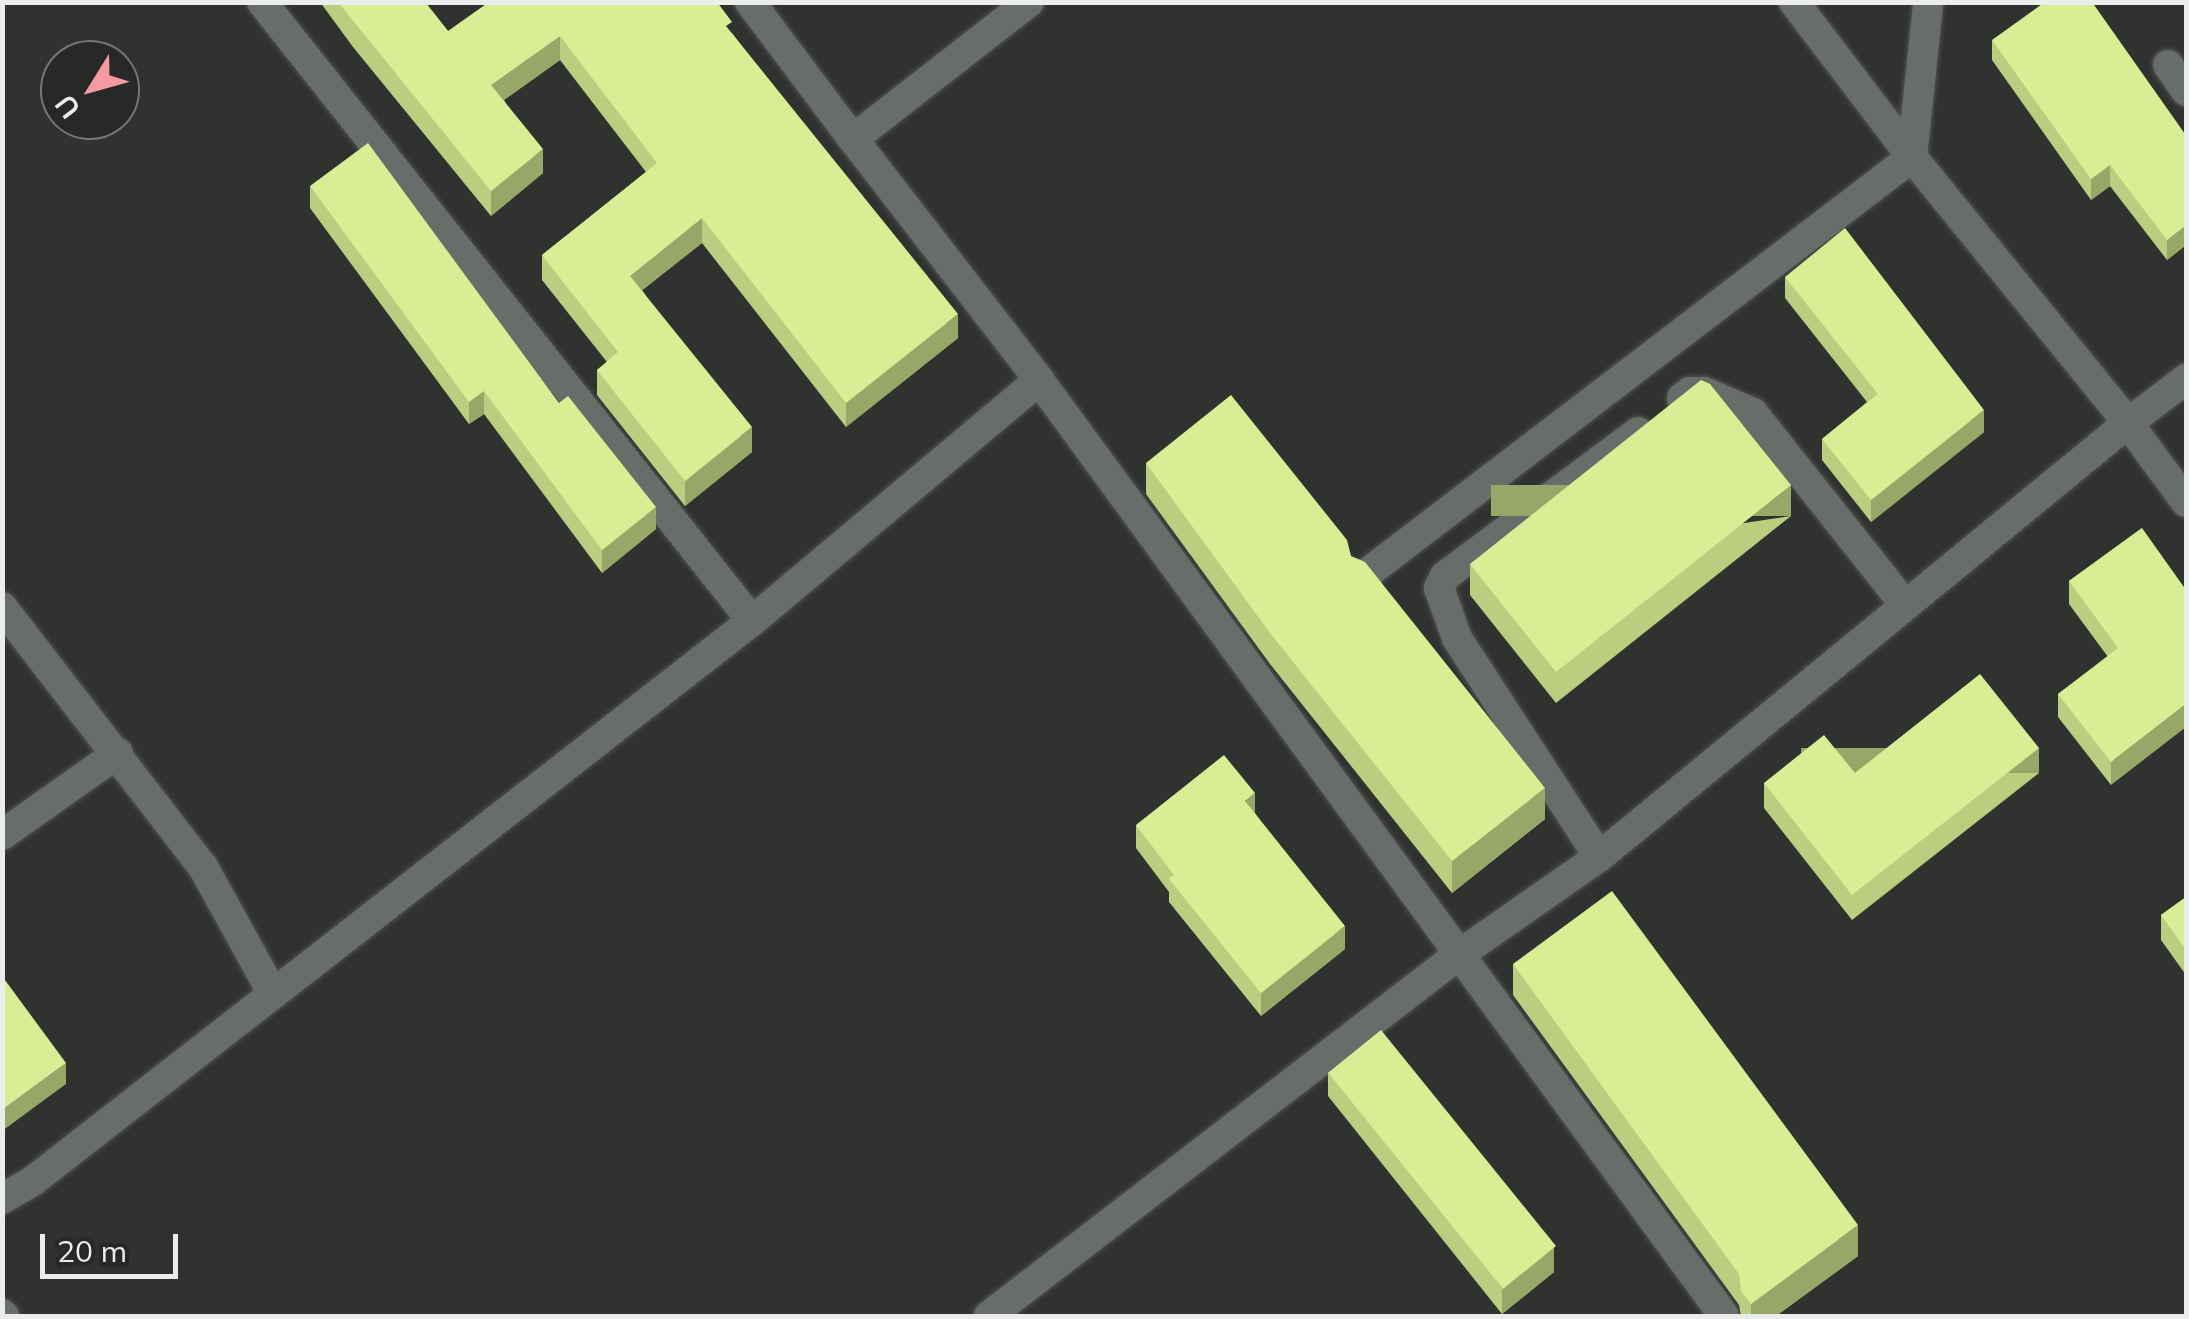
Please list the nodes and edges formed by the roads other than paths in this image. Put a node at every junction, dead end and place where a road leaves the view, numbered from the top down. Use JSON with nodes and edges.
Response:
{"nodes":[{"id":1,"x":262,"y":2,"type":"edge"},
{"id":2,"x":750,"y":2,"type":"edge"},
{"id":3,"x":1794,"y":2,"type":"edge"},
{"id":4,"x":1928,"y":5,"type":"dead end"},
{"id":5,"x":1021,"y":6,"type":"edge"},
{"id":6,"x":2168,"y":65,"type":"dead end"},
{"id":7,"x":2186,"y":92,"type":"edge"},
{"id":8,"x":853,"y":139,"type":"junction"},
{"id":9,"x":1912,"y":157,"type":"junction"},
{"id":10,"x":2186,"y":379,"type":"edge"},
{"id":11,"x":1038,"y":380,"type":"junction"},
{"id":12,"x":2128,"y":423,"type":"junction"},
{"id":13,"x":2186,"y":502,"type":"edge"},
{"id":14,"x":1365,"y":575,"type":"edge"},
{"id":15,"x":1904,"y":605,"type":"junction"},
{"id":16,"x":2,"y":608,"type":"edge"},
{"id":17,"x":752,"y":621,"type":"junction"},
{"id":18,"x":118,"y":753,"type":"junction"},
{"id":19,"x":2,"y":835,"type":"edge"},
{"id":20,"x":1599,"y":858,"type":"junction"},
{"id":21,"x":1457,"y":956,"type":"junction"},
{"id":22,"x":273,"y":994,"type":"junction"},
{"id":23,"x":2,"y":1199,"type":"edge"},
{"id":24,"x":989,"y":1316,"type":"edge"},
{"id":25,"x":1724,"y":1316,"type":"edge"}],
"edges":[{"from":1,"to":17,"type":"street"},
{"from":2,"to":8,"type":"street"},
{"from":3,"to":9,"type":"street"},
{"from":4,"to":9,"type":"street"},
{"from":5,"to":8,"type":"street"},
{"from":6,"to":7,"type":"street"},
{"from":8,"to":11,"type":"street"},
{"from":9,"to":12,"type":"street"},
{"from":9,"to":14,"type":"street"},
{"from":10,"to":12,"type":"street"},
{"from":11,"to":17,"type":"street"},
{"from":11,"to":21,"type":"street"},
{"from":12,"to":13,"type":"street"},
{"from":12,"to":15,"type":"street"},
{"from":15,"to":20,"type":"street"},
{"from":15,"to":20,"type":"street"},
{"from":16,"to":18,"type":"street"},
{"from":17,"to":22,"type":"street"},
{"from":18,"to":19,"type":"street"},
{"from":18,"to":22,"type":"street"},
{"from":20,"to":21,"type":"street"},
{"from":21,"to":24,"type":"street"},
{"from":21,"to":25,"type":"street"},
{"from":22,"to":23,"type":"street"}]}
